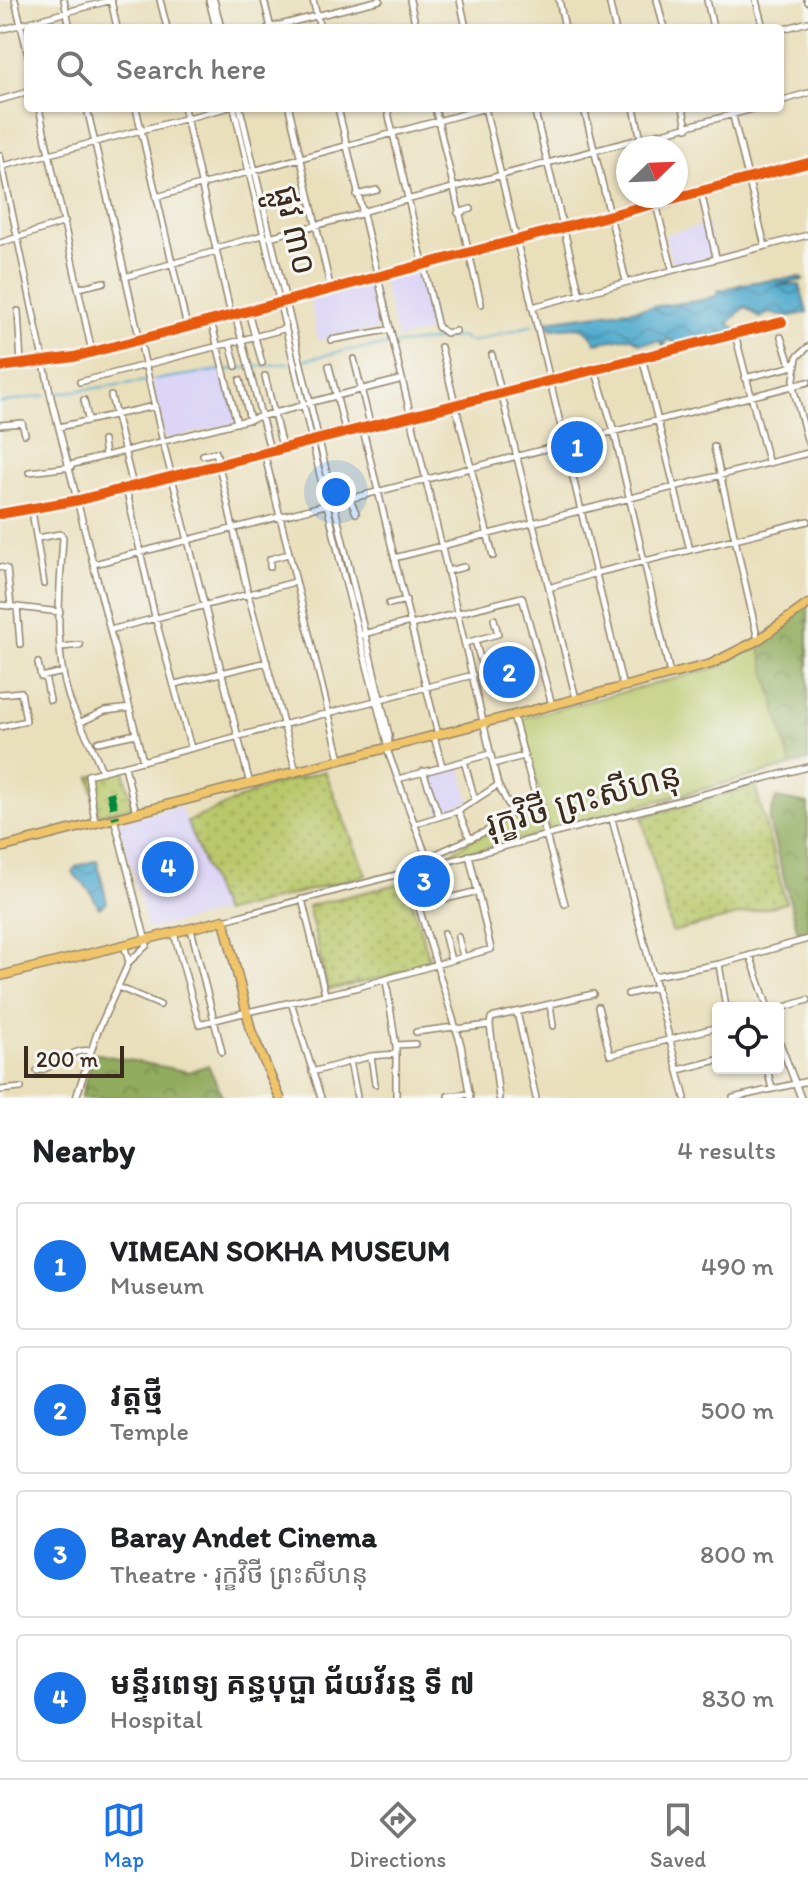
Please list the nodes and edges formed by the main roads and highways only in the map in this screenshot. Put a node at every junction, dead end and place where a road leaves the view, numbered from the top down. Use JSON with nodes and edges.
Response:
{"nodes":[{"id":1,"x":808,"y":604,"type":"edge"},
{"id":2,"x":0,"y":848,"type":"edge"},
{"id":3,"x":0,"y":976,"type":"edge"},
{"id":4,"x":280,"y":1098,"type":"edge"}],
"edges":[{"from":1,"to":2,"type":"main road"},
{"from":3,"to":4,"type":"main road","name":"រុក្ខវិថី ព្រះសីហនុ"}]}
